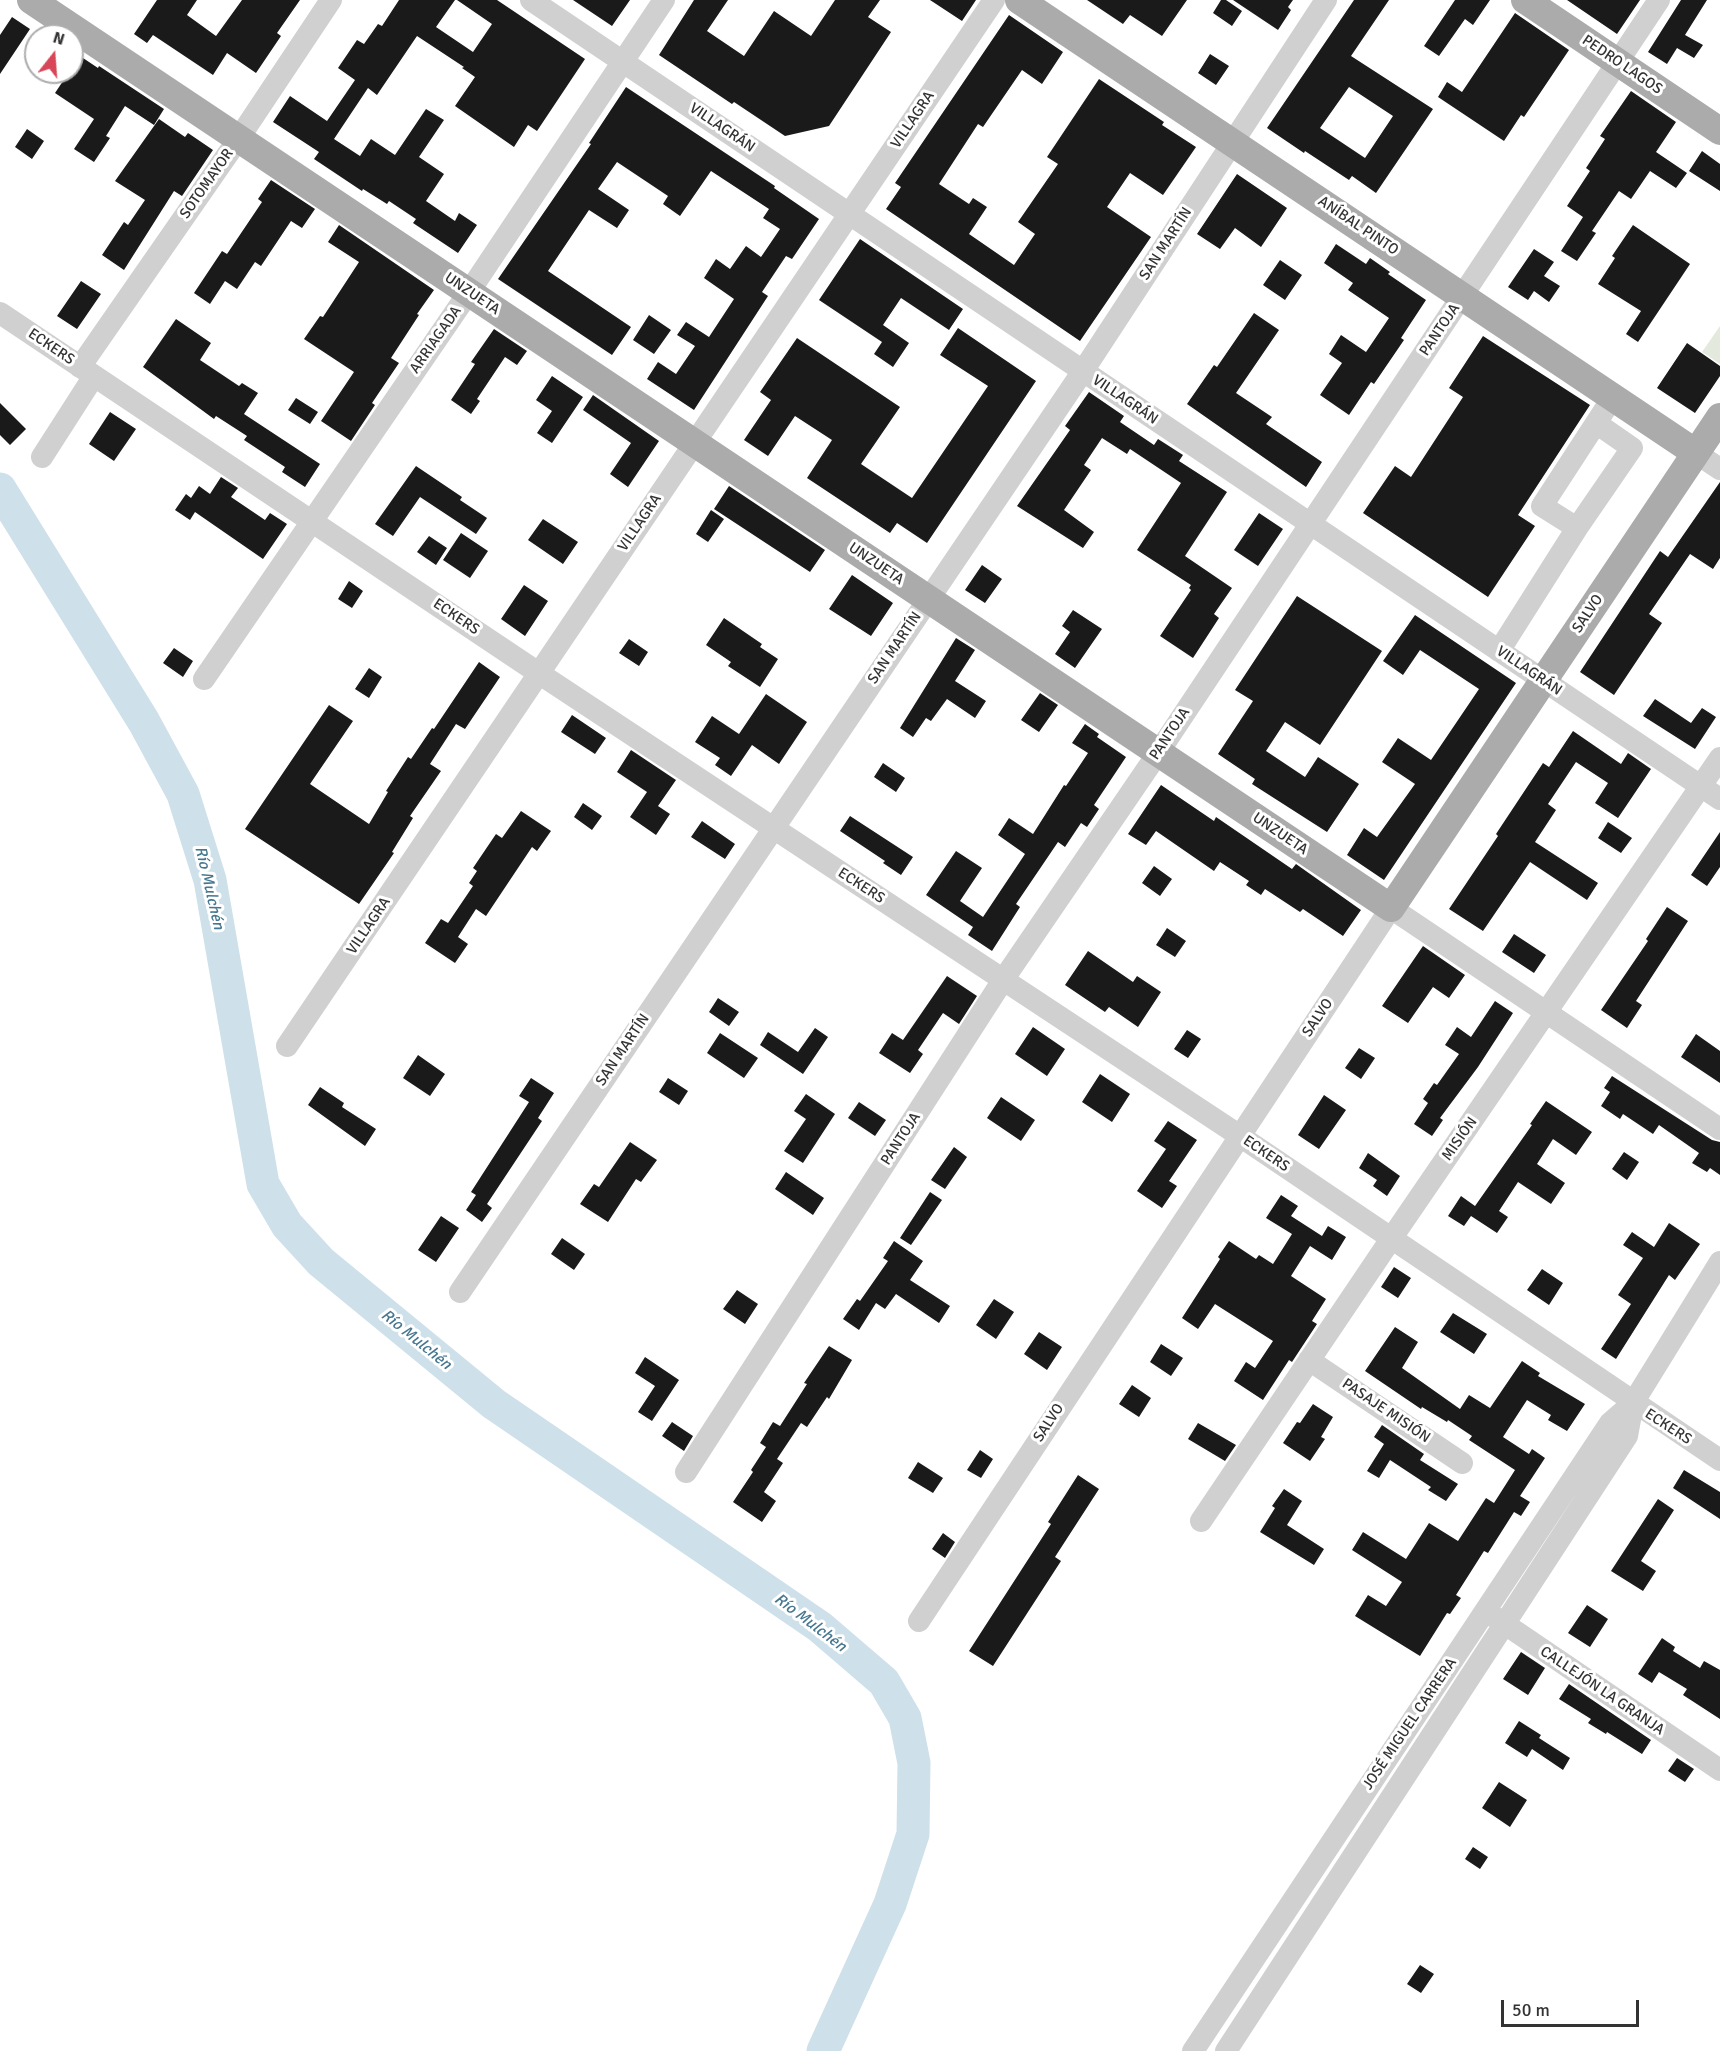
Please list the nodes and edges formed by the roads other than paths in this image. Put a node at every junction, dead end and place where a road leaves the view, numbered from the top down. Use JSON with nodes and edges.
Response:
{"nodes":[{"id":1,"x":31,"y":0,"type":"edge"},
{"id":2,"x":331,"y":0,"type":"edge"},
{"id":3,"x":531,"y":0,"type":"edge"},
{"id":4,"x":664,"y":0,"type":"edge"},
{"id":5,"x":994,"y":0,"type":"edge"},
{"id":6,"x":1019,"y":0,"type":"edge"},
{"id":7,"x":1326,"y":0,"type":"edge"},
{"id":8,"x":1525,"y":0,"type":"edge"},
{"id":9,"x":1659,"y":0,"type":"edge"},
{"id":10,"x":624,"y":62,"type":"junction"},
{"id":11,"x":1618,"y":62,"type":"junction"},
{"id":12,"x":1720,"y":131,"type":"edge"},
{"id":13,"x":238,"y":138,"type":"junction"},
{"id":14,"x":1232,"y":143,"type":"junction"},
{"id":15,"x":850,"y":214,"type":"junction"},
{"id":16,"x":469,"y":292,"type":"junction"},
{"id":17,"x":1462,"y":296,"type":"junction"},
{"id":18,"x":0,"y":313,"type":"edge"},
{"id":19,"x":87,"y":371,"type":"junction"},
{"id":20,"x":1083,"y":371,"type":"junction"},
{"id":21,"x":1613,"y":397,"type":"junction"},
{"id":22,"x":1720,"y":417,"type":"edge"},
{"id":23,"x":1596,"y":423,"type":"junction"},
{"id":24,"x":693,"y":442,"type":"junction"},
{"id":25,"x":1696,"y":453,"type":"junction"},
{"id":26,"x":42,"y":457,"type":"dead end"},
{"id":27,"x":1720,"y":469,"type":"edge"},
{"id":28,"x":311,"y":521,"type":"junction"},
{"id":29,"x":1310,"y":524,"type":"junction"},
{"id":30,"x":1577,"y":528,"type":"junction"},
{"id":31,"x":928,"y":599,"type":"junction"},
{"id":32,"x":1499,"y":651,"type":"junction"},
{"id":33,"x":540,"y":674,"type":"junction"},
{"id":34,"x":204,"y":679,"type":"dead end"},
{"id":35,"x":1543,"y":681,"type":"junction"},
{"id":36,"x":1158,"y":753,"type":"junction"},
{"id":37,"x":1720,"y":758,"type":"edge"},
{"id":38,"x":1701,"y":786,"type":"junction"},
{"id":39,"x":1720,"y":799,"type":"edge"},
{"id":40,"x":774,"y":828,"type":"junction"},
{"id":41,"x":1391,"y":908,"type":"junction"},
{"id":42,"x":1003,"y":980,"type":"junction"},
{"id":43,"x":1547,"y":1013,"type":"junction"},
{"id":44,"x":287,"y":1046,"type":"dead end"},
{"id":45,"x":1720,"y":1129,"type":"edge"},
{"id":46,"x":1239,"y":1136,"type":"junction"},
{"id":47,"x":1391,"y":1239,"type":"junction"},
{"id":48,"x":1720,"y":1262,"type":"edge"},
{"id":49,"x":460,"y":1292,"type":"dead end"},
{"id":50,"x":1310,"y":1360,"type":"junction"},
{"id":51,"x":1637,"y":1406,"type":"junction"},
{"id":52,"x":1720,"y":1460,"type":"edge"},
{"id":53,"x":1462,"y":1463,"type":"dead end"},
{"id":54,"x":686,"y":1472,"type":"dead end"},
{"id":55,"x":1201,"y":1521,"type":"dead end"},
{"id":56,"x":1485,"y":1611,"type":"junction"},
{"id":57,"x":919,"y":1621,"type":"dead end"},
{"id":58,"x":1504,"y":1624,"type":"junction"},
{"id":59,"x":1720,"y":1770,"type":"edge"},
{"id":60,"x":1193,"y":2051,"type":"edge"},
{"id":61,"x":1226,"y":2051,"type":"edge"}],
"edges":[{"from":1,"to":13,"type":"main road","name":"UNZUETA"},
{"from":2,"to":13,"type":"street","name":"SOTOMAYOR"},
{"from":3,"to":10,"type":"street","name":"VILLAGRÁN"},
{"from":4,"to":10,"type":"street","name":"ARRIAGADA"},
{"from":5,"to":15,"type":"street","name":"VILLAGRA"},
{"from":6,"to":14,"type":"main road","name":"ANÍBAL PINTO"},
{"from":7,"to":14,"type":"street","name":"SAN MARTÍN"},
{"from":8,"to":11,"type":"main road","name":"PEDRO LAGOS"},
{"from":9,"to":11,"type":"street","name":"PANTOJA"},
{"from":10,"to":15,"type":"street","name":"VILLAGRÁN"},
{"from":10,"to":16,"type":"street","name":"ARRIAGADA"},
{"from":11,"to":12,"type":"main road","name":"PEDRO LAGOS"},
{"from":11,"to":17,"type":"street","name":"PANTOJA"},
{"from":13,"to":16,"type":"main road","name":"UNZUETA"},
{"from":13,"to":19,"type":"street","name":"SOTOMAYOR"},
{"from":14,"to":17,"type":"main road","name":"ANÍBAL PINTO"},
{"from":14,"to":20,"type":"street","name":"SAN MARTÍN"},
{"from":15,"to":20,"type":"street","name":"VILLAGRÁN"},
{"from":15,"to":24,"type":"street","name":"VILLAGRA"},
{"from":16,"to":24,"type":"main road","name":"UNZUETA"},
{"from":16,"to":28,"type":"street","name":"ARRIAGADA"},
{"from":17,"to":21,"type":"main road","name":"ANÍBAL PINTO"},
{"from":17,"to":29,"type":"street","name":"PANTOJA"},
{"from":18,"to":19,"type":"street","name":"ECKERS"},
{"from":19,"to":26,"type":"street","name":"SOTOMAYOR"},
{"from":19,"to":28,"type":"street","name":"ECKERS"},
{"from":20,"to":29,"type":"street","name":"VILLAGRÁN"},
{"from":20,"to":31,"type":"street","name":"SAN MARTÍN"},
{"from":21,"to":23,"type":"street"},
{"from":21,"to":25,"type":"main road","name":"ANÍBAL PINTO"},
{"from":22,"to":25,"type":"main road","name":"SALVO"},
{"from":23,"to":30,"type":"street"},
{"from":23,"to":30,"type":"street"},
{"from":24,"to":31,"type":"main road","name":"UNZUETA"},
{"from":24,"to":33,"type":"street","name":"VILLAGRA"},
{"from":25,"to":27,"type":"street"},
{"from":25,"to":35,"type":"main road","name":"SALVO"},
{"from":28,"to":33,"type":"street","name":"ECKERS"},
{"from":28,"to":34,"type":"street","name":"ARRIAGADA"},
{"from":29,"to":32,"type":"street","name":"VILLAGRÁN"},
{"from":29,"to":36,"type":"street","name":"PANTOJA"},
{"from":30,"to":32,"type":"street"},
{"from":31,"to":36,"type":"main road","name":"UNZUETA"},
{"from":31,"to":40,"type":"street","name":"SAN MARTÍN"},
{"from":32,"to":35,"type":"street","name":"VILLAGRÁN"},
{"from":33,"to":40,"type":"street","name":"ECKERS"},
{"from":33,"to":44,"type":"street","name":"VILLAGRA"},
{"from":35,"to":38,"type":"street","name":"VILLAGRÁN"},
{"from":35,"to":41,"type":"main road","name":"SALVO"},
{"from":36,"to":41,"type":"main road","name":"UNZUETA"},
{"from":36,"to":42,"type":"street","name":"PANTOJA"},
{"from":37,"to":38,"type":"street","name":"MISIÓN"},
{"from":38,"to":39,"type":"street","name":"VILLAGRÁN"},
{"from":38,"to":43,"type":"street","name":"MISIÓN"},
{"from":40,"to":42,"type":"street","name":"ECKERS"},
{"from":40,"to":49,"type":"street","name":"SAN MARTÍN"},
{"from":41,"to":43,"type":"street","name":"UNZUETA"},
{"from":41,"to":46,"type":"street","name":"SALVO"},
{"from":42,"to":46,"type":"street","name":"ECKERS"},
{"from":42,"to":54,"type":"street","name":"PANTOJA"},
{"from":43,"to":45,"type":"street","name":"UNZUETA"},
{"from":43,"to":47,"type":"street","name":"MISIÓN"},
{"from":46,"to":47,"type":"street","name":"ECKERS"},
{"from":46,"to":57,"type":"street","name":"SALVO"},
{"from":47,"to":50,"type":"street","name":"MISIÓN"},
{"from":47,"to":51,"type":"street","name":"ECKERS"},
{"from":48,"to":51,"type":"street","name":"JOSÉ MIGUEL CARRERA"},
{"from":50,"to":53,"type":"street","name":"PASAJE MISIÓN"},
{"from":50,"to":55,"type":"street","name":"MISIÓN"},
{"from":51,"to":52,"type":"street","name":"ECKERS"},
{"from":51,"to":56,"type":"street","name":"JOSÉ MIGUEL CARRERA"},
{"from":51,"to":58,"type":"street","name":"JOSÉ MIGUEL CARRERA"},
{"from":56,"to":58,"type":"street","name":"CALLEJÓN LA GRANJA"},
{"from":56,"to":60,"type":"street","name":"JOSÉ MIGUEL CARRERA"},
{"from":58,"to":59,"type":"street","name":"CALLEJÓN LA GRANJA"},
{"from":58,"to":61,"type":"street","name":"JOSÉ MIGUEL CARRERA"}]}
